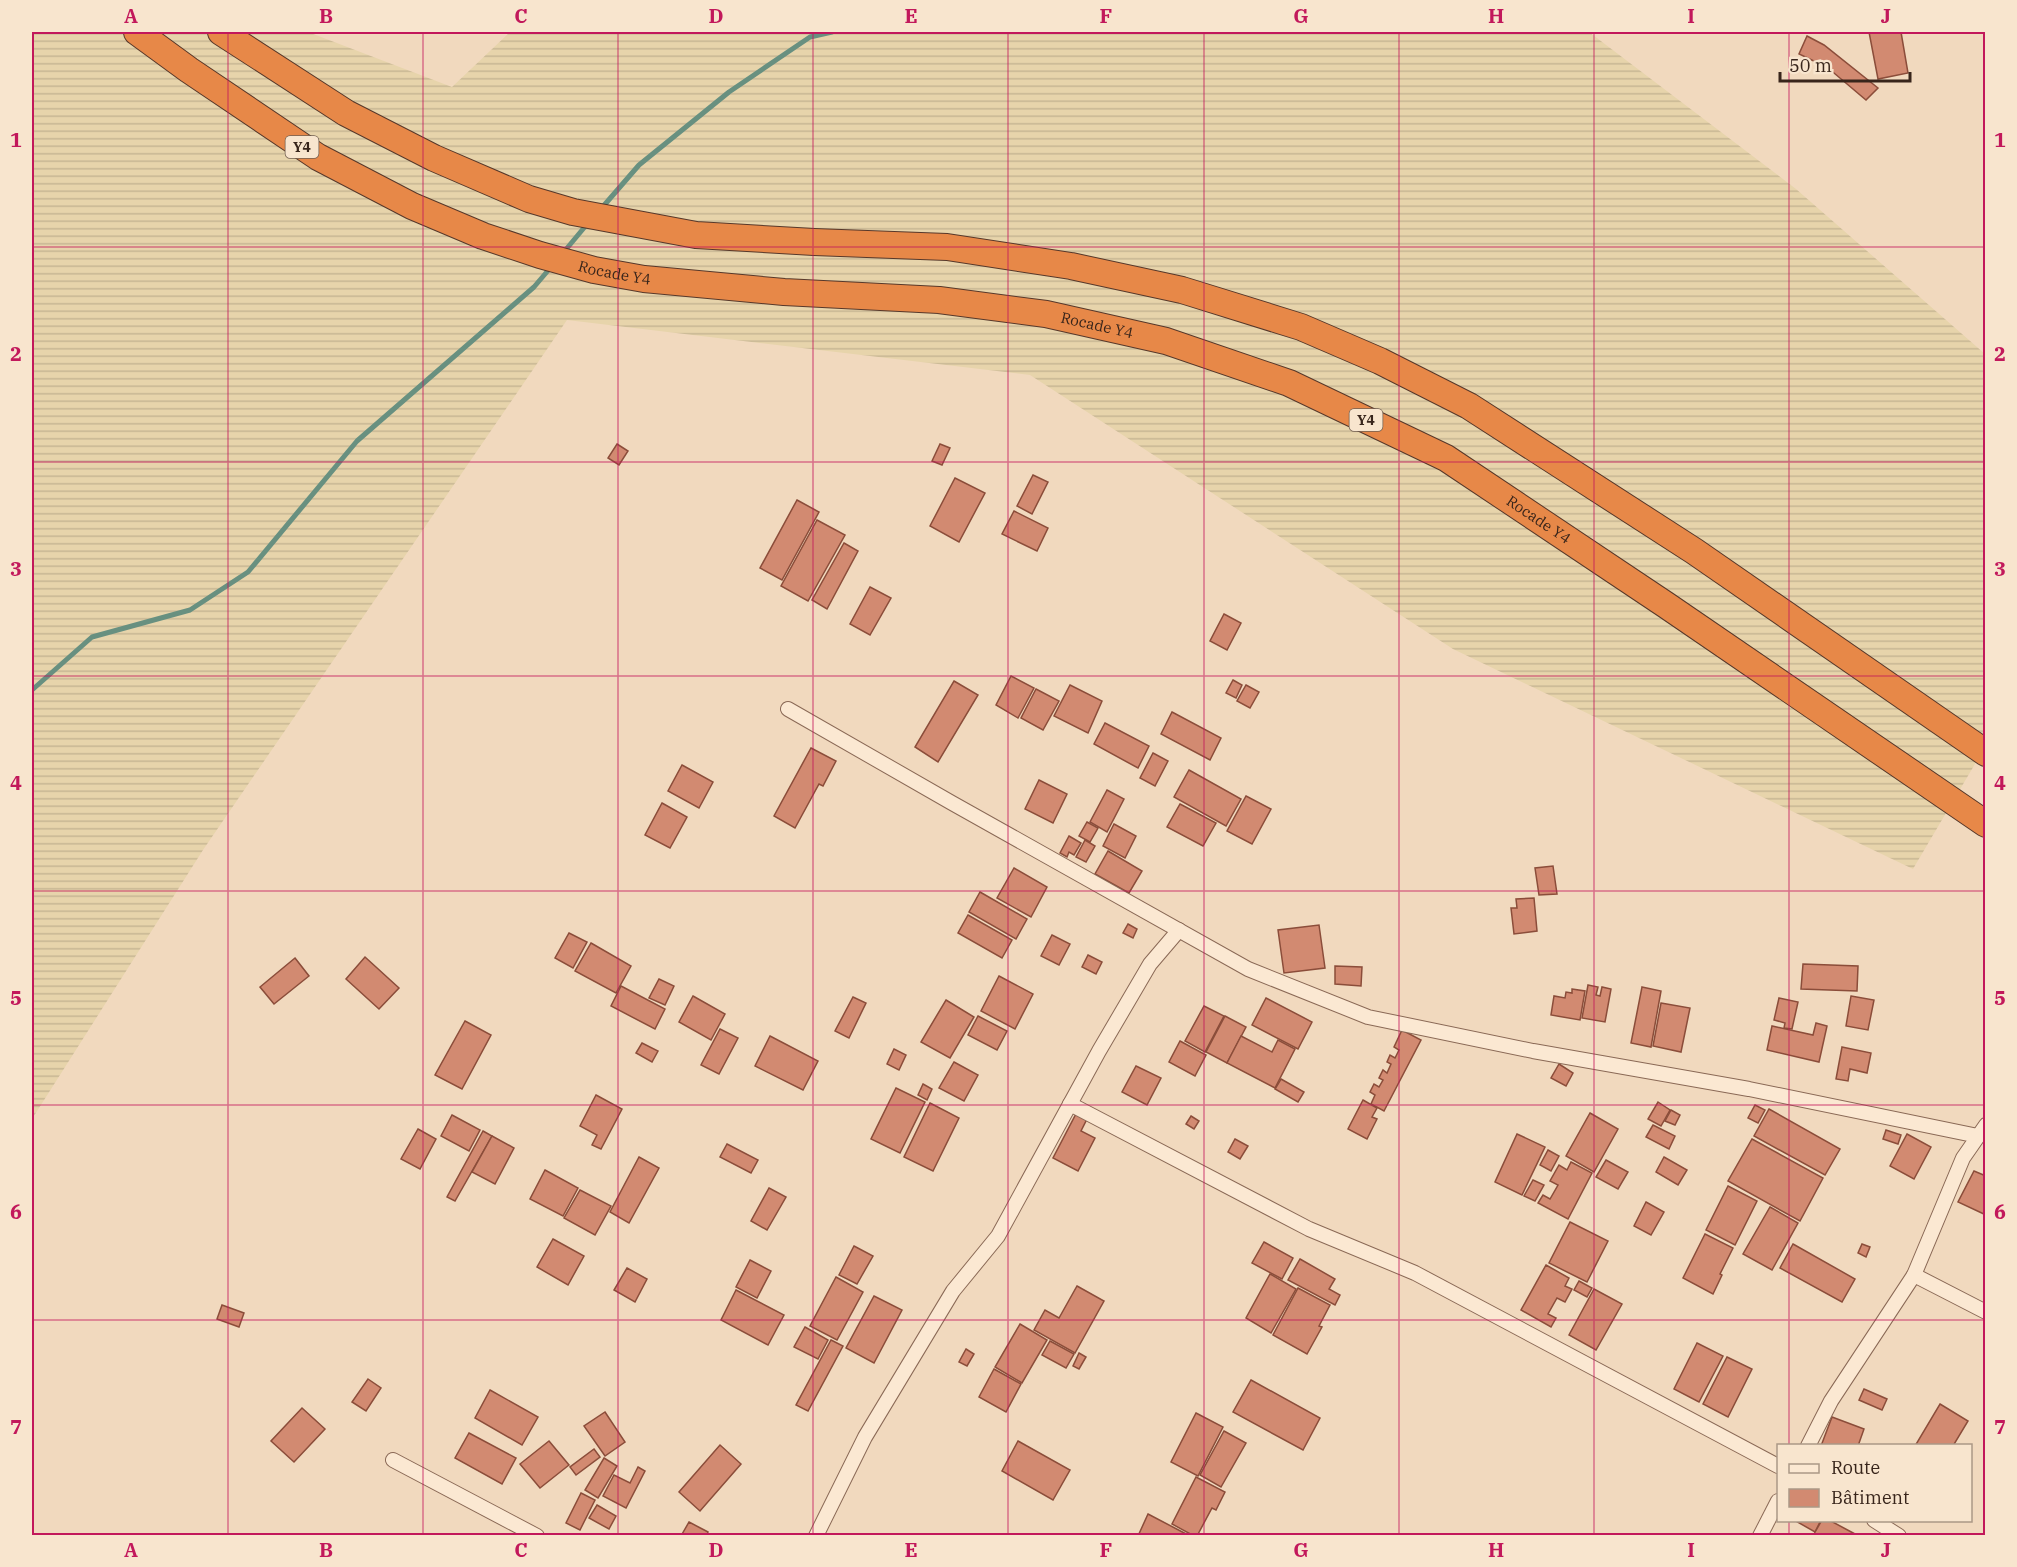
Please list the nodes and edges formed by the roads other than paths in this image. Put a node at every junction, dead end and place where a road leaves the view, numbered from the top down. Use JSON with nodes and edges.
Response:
{"nodes":[{"id":1,"x":137,"y":32,"type":"edge"},
{"id":2,"x":221,"y":32,"type":"edge"},
{"id":3,"x":788,"y":709,"type":"dead end"},
{"id":4,"x":1986,"y":753,"type":"edge"},
{"id":5,"x":1986,"y":824,"type":"edge"},
{"id":6,"x":1179,"y":930,"type":"junction"},
{"id":7,"x":1070,"y":1104,"type":"junction"},
{"id":8,"x":1982,"y":1130,"type":"edge"},
{"id":9,"x":1914,"y":1275,"type":"junction"},
{"id":10,"x":1986,"y":1312,"type":"edge"},
{"id":11,"x":1809,"y":1444,"type":"edge"},
{"id":12,"x":393,"y":1460,"type":"dead end"},
{"id":13,"x":1777,"y":1465,"type":"edge"},
{"id":14,"x":1777,"y":1505,"type":"edge"},
{"id":15,"x":1876,"y":1522,"type":"edge"},
{"id":16,"x":537,"y":1536,"type":"edge"},
{"id":17,"x":816,"y":1536,"type":"edge"},
{"id":18,"x":1760,"y":1536,"type":"edge"},
{"id":19,"x":1899,"y":1536,"type":"edge"}],
"edges":[{"from":1,"to":5,"type":"highway","name":"Rocade Y4","number":"Y4"},
{"from":2,"to":4,"type":"highway"},
{"from":3,"to":6,"type":"street"},
{"from":6,"to":7,"type":"street"},
{"from":6,"to":8,"type":"street"},
{"from":7,"to":13,"type":"street"},
{"from":7,"to":17,"type":"street"},
{"from":8,"to":9,"type":"street"},
{"from":9,"to":10,"type":"street"},
{"from":9,"to":11,"type":"street"},
{"from":12,"to":16,"type":"street"},
{"from":14,"to":18,"type":"street"},
{"from":15,"to":19,"type":"street"}]}
